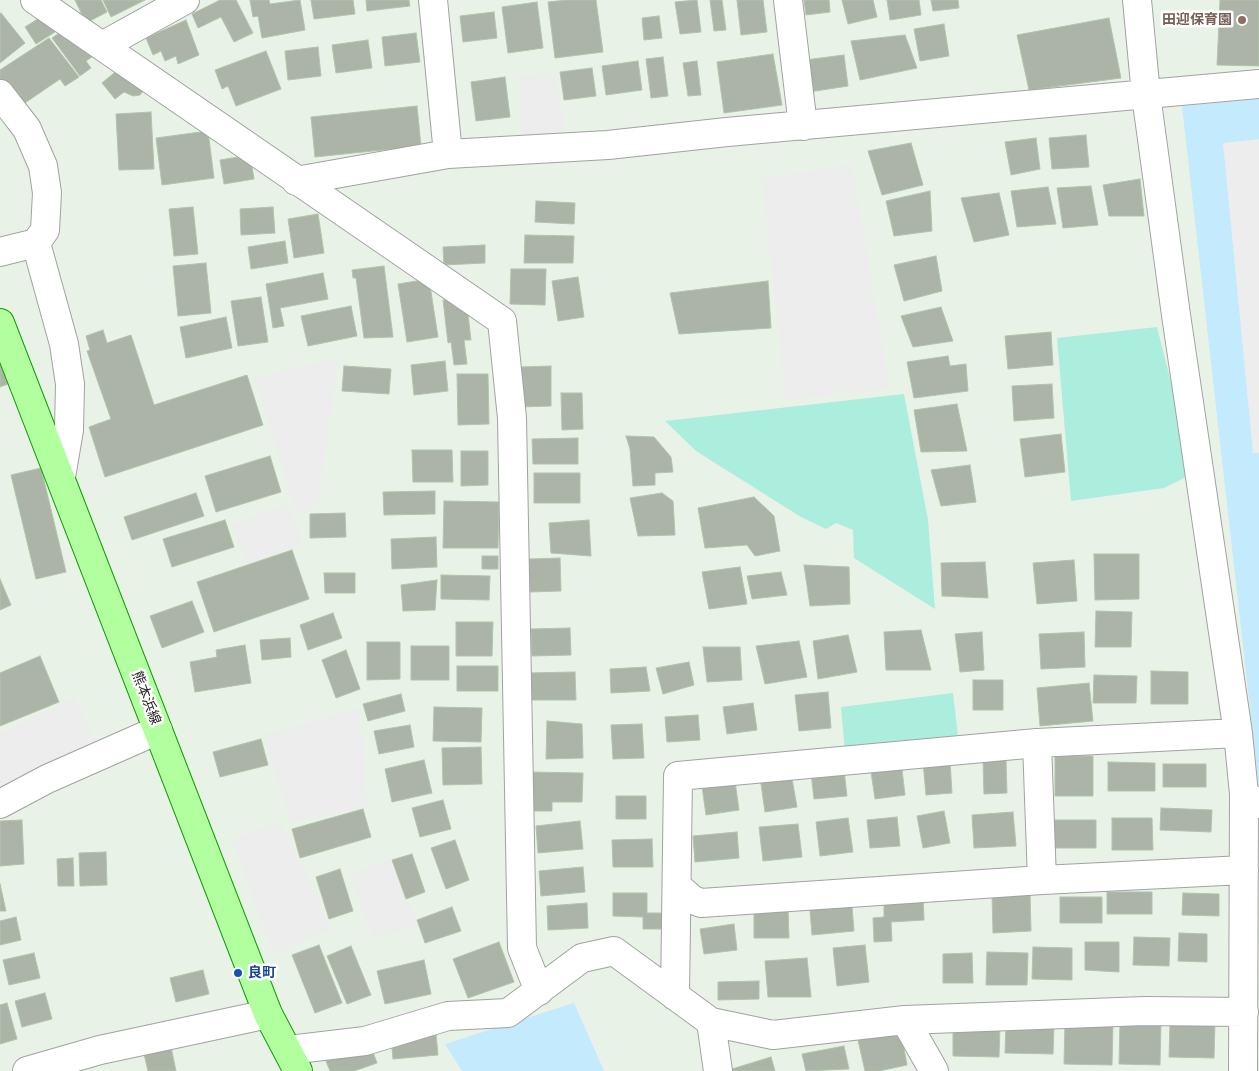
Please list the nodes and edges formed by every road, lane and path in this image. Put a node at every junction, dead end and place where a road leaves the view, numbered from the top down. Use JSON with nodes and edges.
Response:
{"nodes":[{"id":1,"x":36,"y":0,"type":"edge"},
{"id":2,"x":434,"y":0,"type":"edge"},
{"id":3,"x":788,"y":0,"type":"edge"},
{"id":4,"x":1138,"y":0,"type":"edge"},
{"id":5,"x":173,"y":3,"type":"edge"},
{"id":6,"x":102,"y":46,"type":"junction"},
{"id":7,"x":1259,"y":84,"type":"edge"},
{"id":8,"x":0,"y":94,"type":"edge"},
{"id":9,"x":1146,"y":95,"type":"junction"},
{"id":10,"x":803,"y":126,"type":"junction"},
{"id":11,"x":448,"y":154,"type":"junction"},
{"id":12,"x":296,"y":181,"type":"junction"},
{"id":13,"x":36,"y":243,"type":"junction"},
{"id":14,"x":0,"y":252,"type":"edge"},
{"id":15,"x":0,"y":323,"type":"edge"},
{"id":16,"x":60,"y":477,"type":"junction"},
{"id":17,"x":158,"y":730,"type":"junction"},
{"id":18,"x":1238,"y":733,"type":"junction"},
{"id":19,"x":1037,"y":743,"type":"junction"},
{"id":20,"x":1252,"y":799,"type":"edge"},
{"id":21,"x":0,"y":804,"type":"edge"},
{"id":22,"x":1244,"y":870,"type":"junction"},
{"id":23,"x":1042,"y":880,"type":"junction"},
{"id":24,"x":676,"y":886,"type":"junction"},
{"id":25,"x":701,"y":903,"type":"junction"},
{"id":26,"x":676,"y":932,"type":"junction"},
{"id":27,"x":539,"y":991,"type":"junction"},
{"id":28,"x":675,"y":996,"type":"junction"},
{"id":29,"x":1244,"y":1012,"type":"junction"},
{"id":30,"x":268,"y":1014,"type":"junction"},
{"id":31,"x":905,"y":1020,"type":"junction"},
{"id":32,"x":711,"y":1022,"type":"junction"},
{"id":33,"x":293,"y":1060,"type":"edge"},
{"id":34,"x":27,"y":1071,"type":"edge"},
{"id":35,"x":718,"y":1071,"type":"edge"},
{"id":36,"x":934,"y":1071,"type":"edge"},
{"id":37,"x":1243,"y":1071,"type":"edge"}],
"edges":[{"from":1,"to":6,"type":"street"},
{"from":2,"to":11,"type":"street"},
{"from":3,"to":10,"type":"street"},
{"from":4,"to":9,"type":"street"},
{"from":5,"to":6,"type":"street"},
{"from":6,"to":12,"type":"street"},
{"from":7,"to":9,"type":"street"},
{"from":8,"to":13,"type":"street"},
{"from":9,"to":10,"type":"street"},
{"from":9,"to":18,"type":"street"},
{"from":10,"to":11,"type":"street"},
{"from":11,"to":12,"type":"street"},
{"from":12,"to":27,"type":"street"},
{"from":13,"to":14,"type":"street"},
{"from":13,"to":16,"type":"street"},
{"from":15,"to":16,"type":"main road","name":"熊本浜線"},
{"from":16,"to":17,"type":"main road","name":"熊本浜線"},
{"from":17,"to":21,"type":"street"},
{"from":17,"to":30,"type":"main road","name":"熊本浜線"},
{"from":18,"to":19,"type":"street"},
{"from":18,"to":20,"type":"street"},
{"from":19,"to":23,"type":"street"},
{"from":19,"to":24,"type":"street"},
{"from":20,"to":22,"type":"street"},
{"from":22,"to":23,"type":"street"},
{"from":22,"to":29,"type":"street"},
{"from":23,"to":25,"type":"street"},
{"from":24,"to":25,"type":"street"},
{"from":24,"to":26,"type":"street"},
{"from":25,"to":26,"type":"street"},
{"from":26,"to":28,"type":"street"},
{"from":27,"to":28,"type":"street"},
{"from":27,"to":33,"type":"street"},
{"from":28,"to":32,"type":"street"},
{"from":29,"to":31,"type":"street"},
{"from":29,"to":37,"type":"street"},
{"from":30,"to":33,"type":"main road","name":"熊本浜線"},
{"from":30,"to":34,"type":"street"},
{"from":31,"to":32,"type":"street"},
{"from":31,"to":36,"type":"street"},
{"from":32,"to":35,"type":"street"}]}
